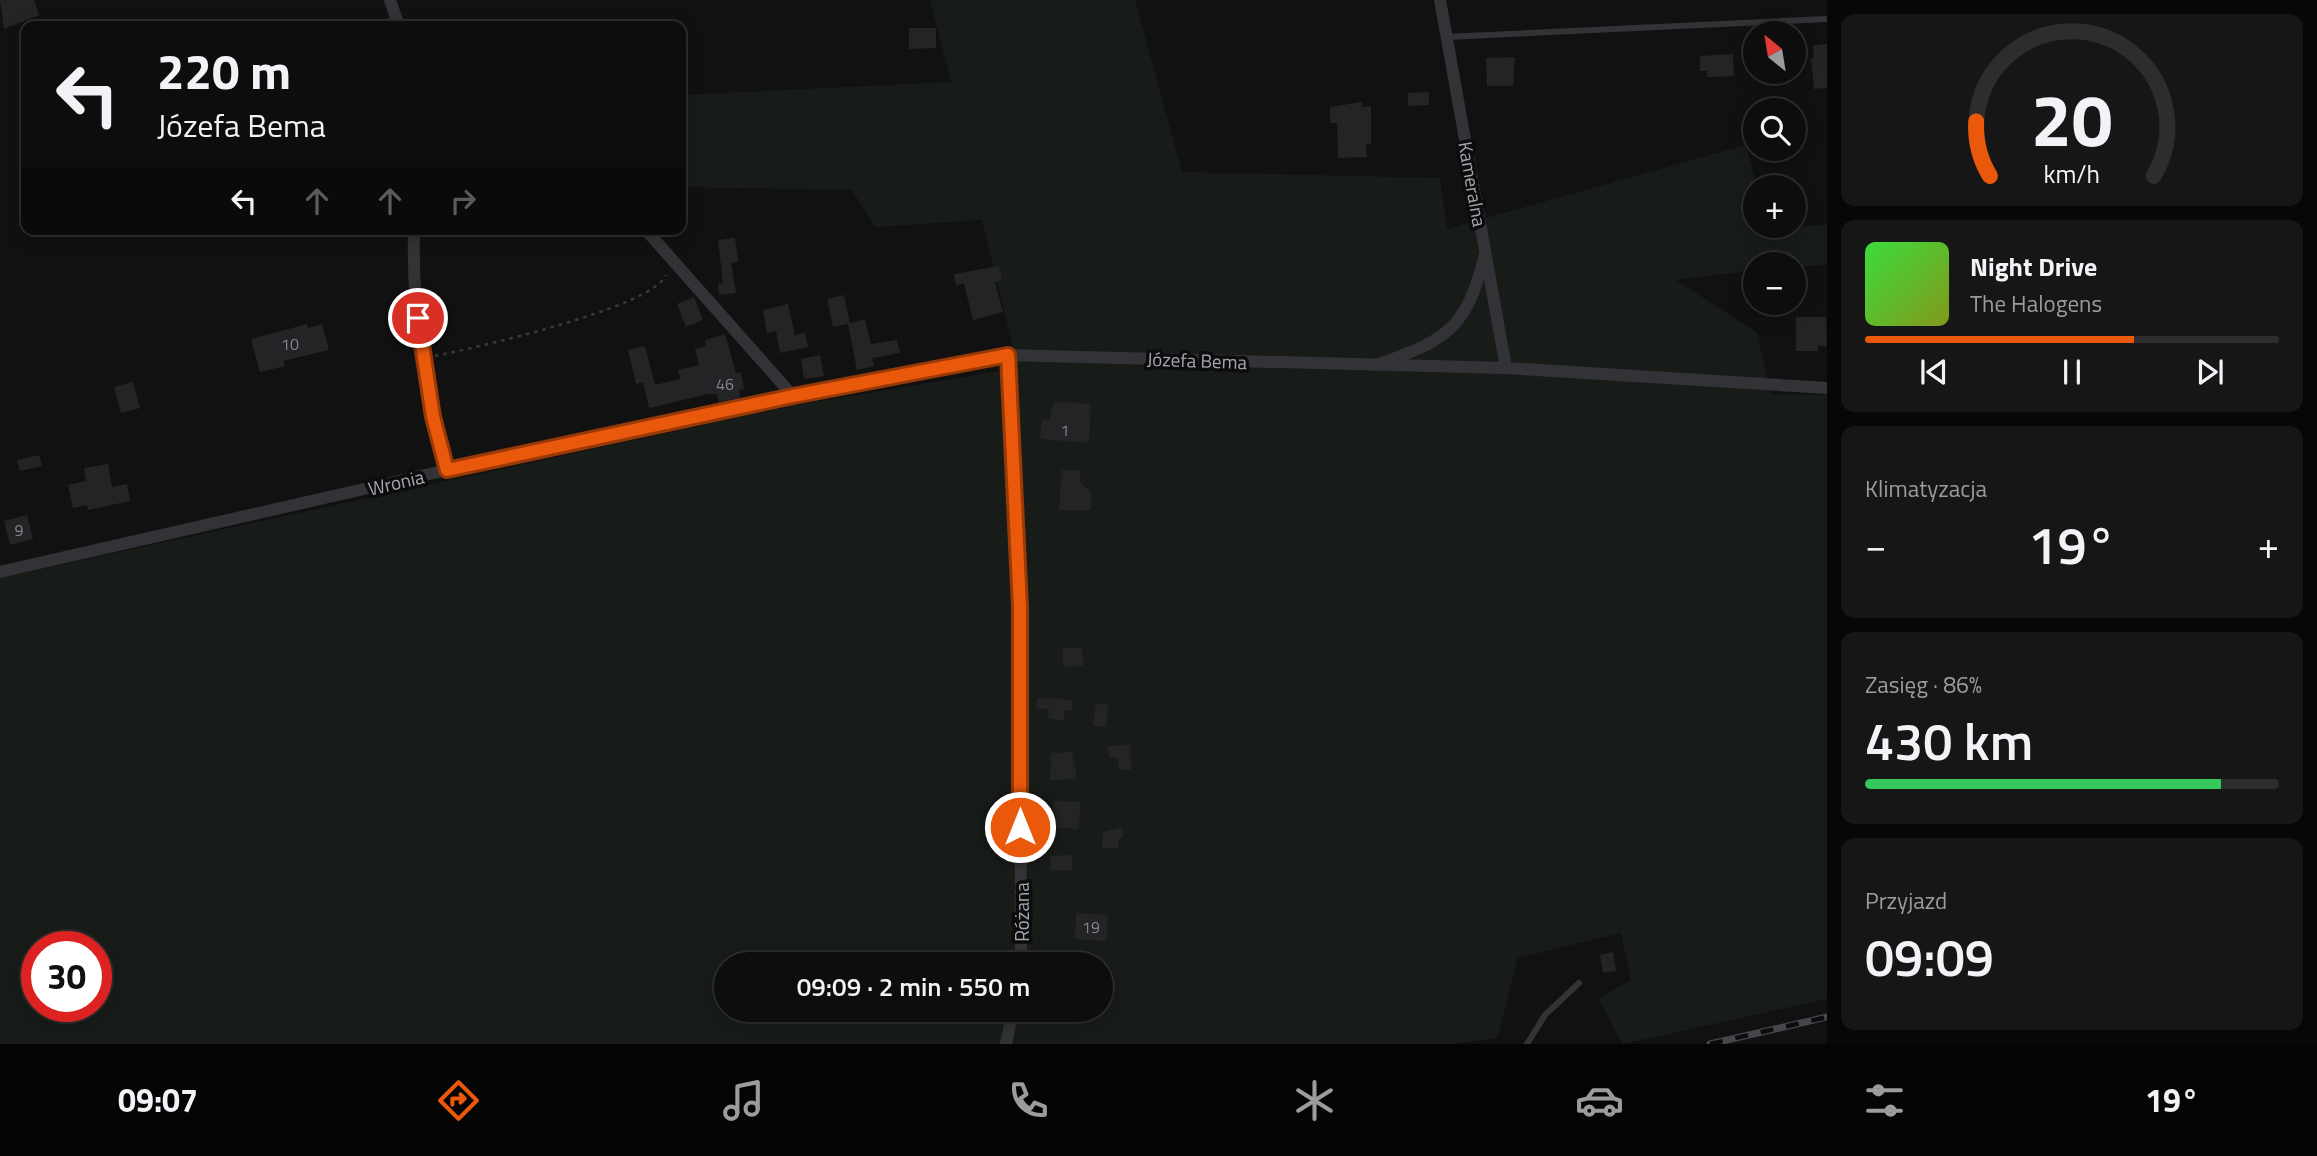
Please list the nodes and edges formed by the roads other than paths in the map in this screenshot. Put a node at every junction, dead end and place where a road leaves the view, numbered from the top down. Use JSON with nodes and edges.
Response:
{"nodes":[{"id":1,"x":390,"y":0,"type":"edge"},
{"id":2,"x":1440,"y":0,"type":"edge"},
{"id":3,"x":1827,"y":19,"type":"edge"},
{"id":4,"x":398,"y":21,"type":"edge"},
{"id":5,"x":1446,"y":37,"type":"junction"},
{"id":6,"x":415,"y":235,"type":"edge"},
{"id":7,"x":651,"y":235,"type":"edge"},
{"id":8,"x":1485,"y":254,"type":"junction"},
{"id":9,"x":1008,"y":355,"type":"junction"},
{"id":10,"x":1376,"y":365,"type":"junction"},
{"id":11,"x":1506,"y":368,"type":"junction"},
{"id":12,"x":1827,"y":388,"type":"edge"},
{"id":13,"x":793,"y":396,"type":"junction"},
{"id":14,"x":447,"y":470,"type":"junction"},
{"id":15,"x":0,"y":572,"type":"edge"},
{"id":16,"x":1021,"y":952,"type":"edge"},
{"id":17,"x":1578,"y":983,"type":"dead end"},
{"id":18,"x":1011,"y":1022,"type":"edge"},
{"id":19,"x":1006,"y":1044,"type":"edge"},
{"id":20,"x":1527,"y":1044,"type":"edge"}],
"edges":[{"from":1,"to":4,"type":"street"},
{"from":2,"to":5,"type":"street","name":"Kameralna"},
{"from":3,"to":5,"type":"lane"},
{"from":5,"to":8,"type":"street","name":"Kameralna"},
{"from":6,"to":14,"type":"street"},
{"from":7,"to":13,"type":"street"},
{"from":8,"to":10,"type":"street"},
{"from":8,"to":11,"type":"street","name":"Kameralna"},
{"from":9,"to":10,"type":"street","name":"Józefa Bema"},
{"from":9,"to":13,"type":"street","name":"Józefa Bema"},
{"from":9,"to":16,"type":"street","name":"Różana"},
{"from":10,"to":11,"type":"street","name":"Józefa Bema"},
{"from":11,"to":12,"type":"street","name":"Józefa Bema"},
{"from":13,"to":14,"type":"street","name":"Wronia"},
{"from":14,"to":15,"type":"street","name":"Wronia"},
{"from":17,"to":20,"type":"lane"},
{"from":18,"to":19,"type":"street"}]}
